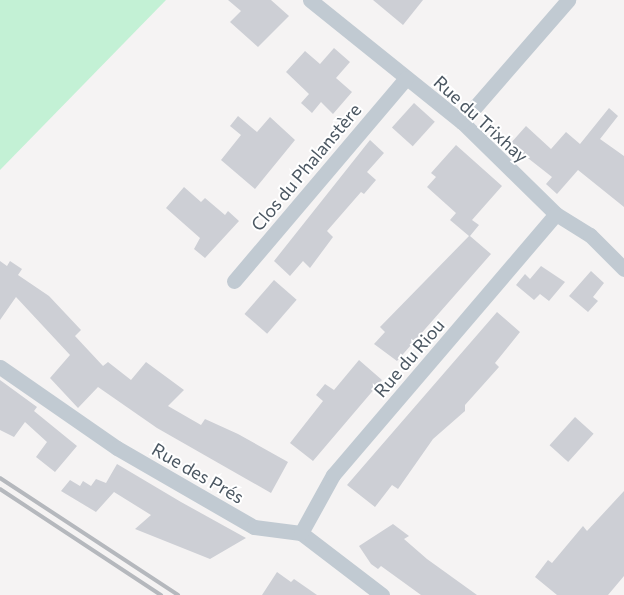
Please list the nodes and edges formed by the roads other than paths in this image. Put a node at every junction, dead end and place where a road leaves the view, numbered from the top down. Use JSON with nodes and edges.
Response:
{"nodes":[{"id":1,"x":310,"y":0,"type":"edge"},
{"id":2,"x":568,"y":0,"type":"edge"},
{"id":3,"x":406,"y":78,"type":"junction"},
{"id":4,"x":462,"y":122,"type":"junction"},
{"id":5,"x":556,"y":214,"type":"junction"},
{"id":6,"x":624,"y":269,"type":"edge"},
{"id":7,"x":234,"y":281,"type":"dead end"},
{"id":8,"x":0,"y":367,"type":"edge"},
{"id":9,"x":301,"y":533,"type":"junction"},
{"id":10,"x":382,"y":595,"type":"edge"}],
"edges":[{"from":1,"to":3,"type":"street","name":"Rue du Trixhay"},
{"from":2,"to":4,"type":"street"},
{"from":3,"to":4,"type":"street","name":"Rue du Trixhay"},
{"from":3,"to":7,"type":"street","name":"Clos du Phalanstère"},
{"from":4,"to":5,"type":"street","name":"Rue du Trixhay"},
{"from":5,"to":6,"type":"street","name":"Rue du Trixhay"},
{"from":5,"to":9,"type":"street","name":"Rue du Riou"},
{"from":8,"to":9,"type":"street","name":"Rue des Prés"},
{"from":9,"to":10,"type":"street"}]}
